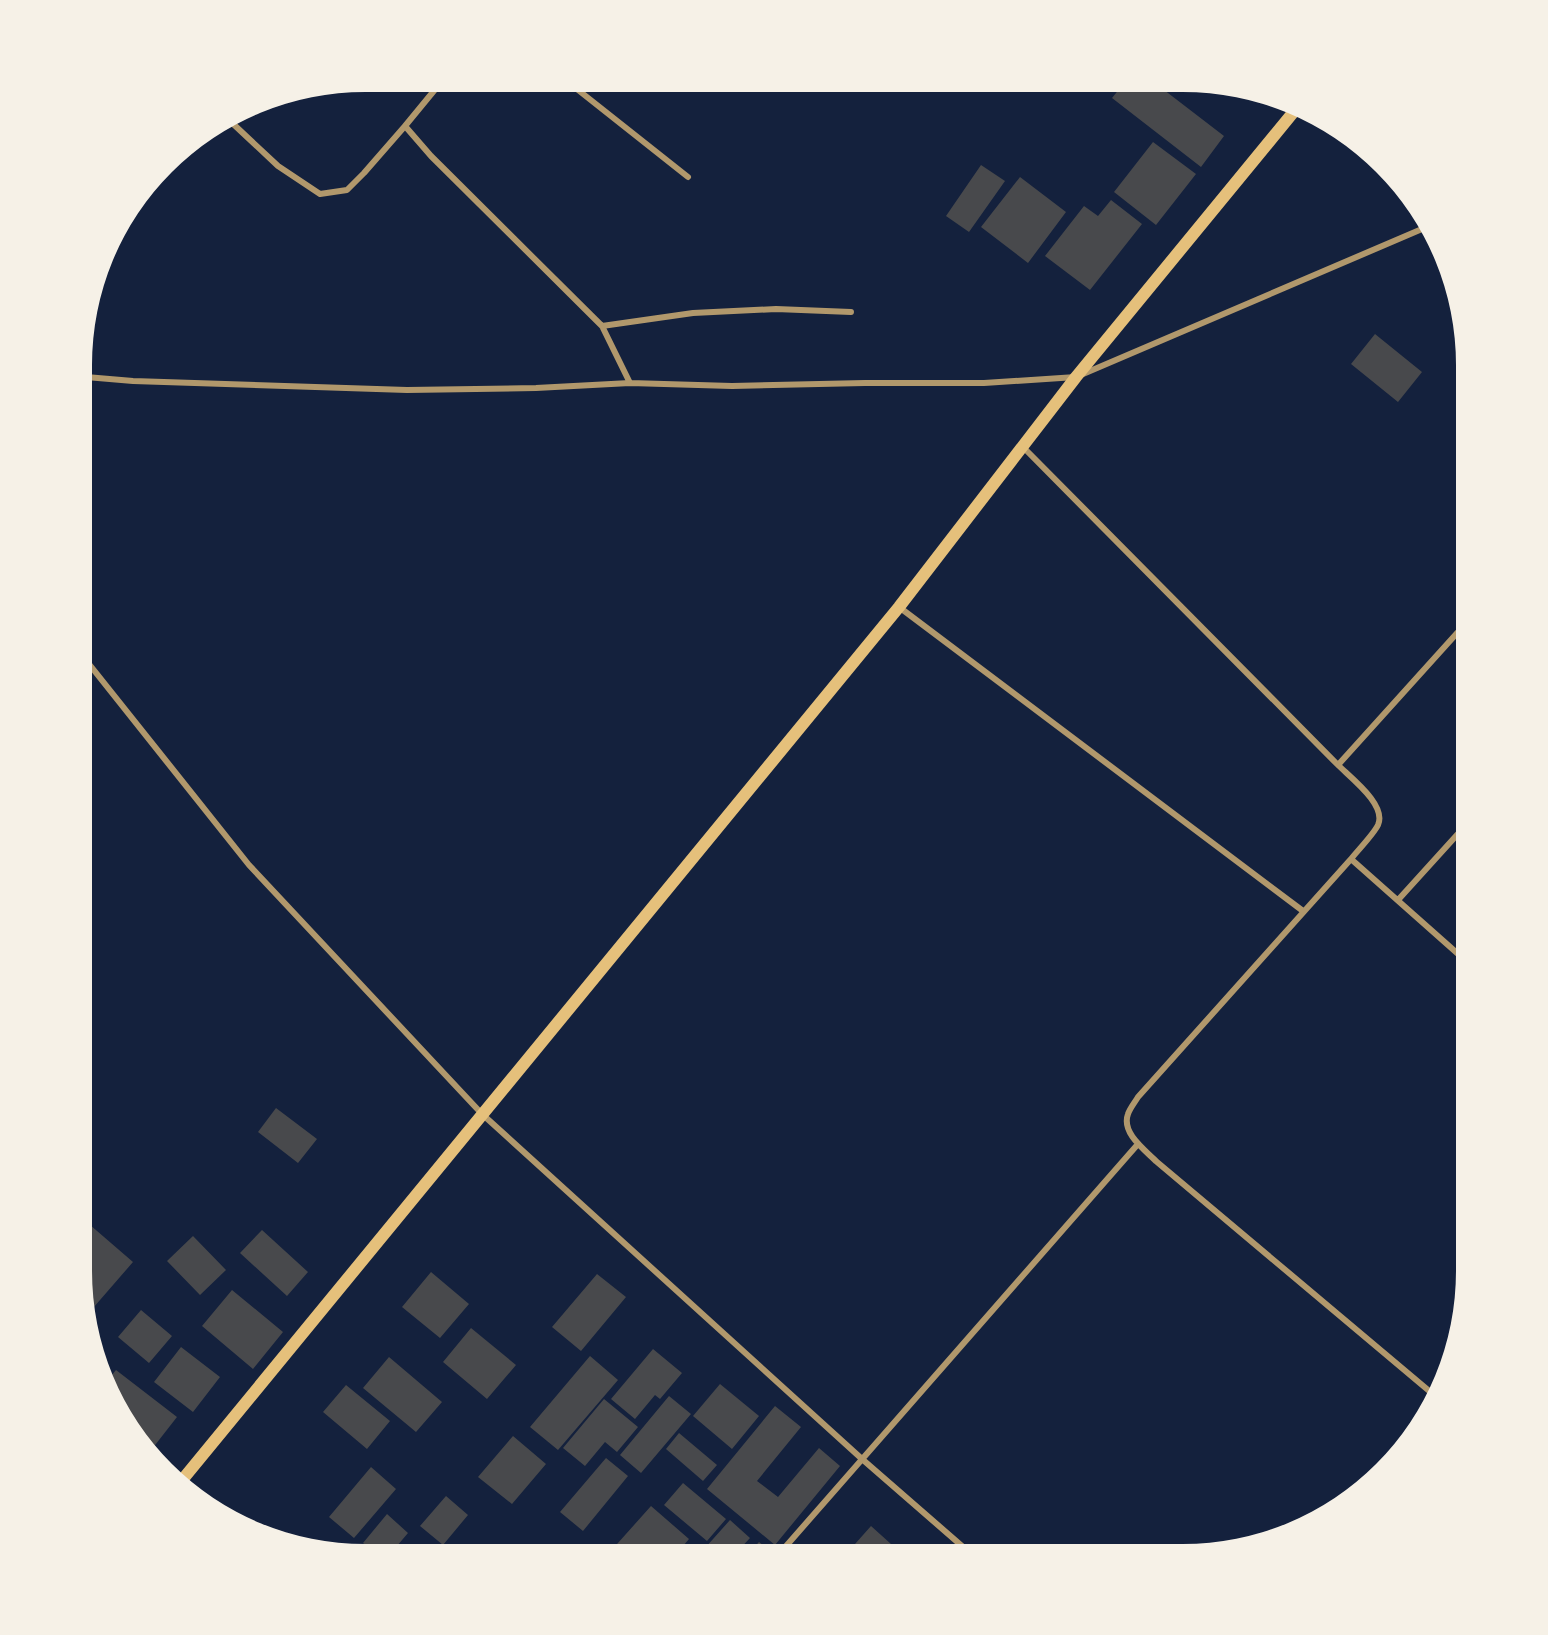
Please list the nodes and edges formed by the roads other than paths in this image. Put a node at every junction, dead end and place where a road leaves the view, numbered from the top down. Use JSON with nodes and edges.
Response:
{"nodes":[{"id":1,"x":433,"y":92,"type":"edge"},
{"id":2,"x":581,"y":92,"type":"edge"},
{"id":3,"x":1292,"y":114,"type":"edge"},
{"id":4,"x":234,"y":125,"type":"edge"},
{"id":5,"x":405,"y":126,"type":"junction"},
{"id":6,"x":688,"y":177,"type":"dead end"},
{"id":7,"x":1421,"y":230,"type":"edge"},
{"id":8,"x":851,"y":312,"type":"dead end"},
{"id":9,"x":602,"y":326,"type":"junction"},
{"id":10,"x":1076,"y":377,"type":"junction"},
{"id":11,"x":92,"y":378,"type":"edge"},
{"id":12,"x":630,"y":383,"type":"junction"},
{"id":13,"x":1023,"y":447,"type":"junction"},
{"id":14,"x":899,"y":607,"type":"junction"},
{"id":15,"x":1456,"y":634,"type":"edge"},
{"id":16,"x":92,"y":668,"type":"edge"},
{"id":17,"x":1338,"y":765,"type":"junction"},
{"id":18,"x":1456,"y":836,"type":"edge"},
{"id":19,"x":1352,"y":859,"type":"junction"},
{"id":20,"x":1398,"y":900,"type":"junction"},
{"id":21,"x":1303,"y":911,"type":"junction"},
{"id":22,"x":1456,"y":952,"type":"edge"},
{"id":23,"x":482,"y":1114,"type":"junction"},
{"id":24,"x":1138,"y":1144,"type":"junction"},
{"id":25,"x":1428,"y":1390,"type":"edge"},
{"id":26,"x":862,"y":1459,"type":"junction"},
{"id":27,"x":185,"y":1477,"type":"edge"},
{"id":28,"x":788,"y":1544,"type":"edge"},
{"id":29,"x":960,"y":1544,"type":"edge"}],
"edges":[{"from":1,"to":5,"type":"street"},
{"from":2,"to":6,"type":"street"},
{"from":3,"to":10,"type":"main road"},
{"from":4,"to":5,"type":"street"},
{"from":5,"to":9,"type":"street"},
{"from":7,"to":10,"type":"street"},
{"from":8,"to":9,"type":"street"},
{"from":9,"to":12,"type":"street"},
{"from":10,"to":12,"type":"street"},
{"from":10,"to":13,"type":"main road"},
{"from":11,"to":12,"type":"street"},
{"from":13,"to":14,"type":"main road"},
{"from":13,"to":17,"type":"street"},
{"from":14,"to":21,"type":"street"},
{"from":14,"to":23,"type":"main road"},
{"from":15,"to":17,"type":"street"},
{"from":16,"to":23,"type":"street"},
{"from":17,"to":19,"type":"street"},
{"from":18,"to":20,"type":"street"},
{"from":19,"to":20,"type":"street"},
{"from":19,"to":21,"type":"street"},
{"from":20,"to":22,"type":"street"},
{"from":21,"to":24,"type":"street"},
{"from":23,"to":26,"type":"street"},
{"from":23,"to":27,"type":"main road"},
{"from":24,"to":25,"type":"street"},
{"from":24,"to":26,"type":"street"},
{"from":26,"to":28,"type":"street"},
{"from":26,"to":29,"type":"street"}]}
